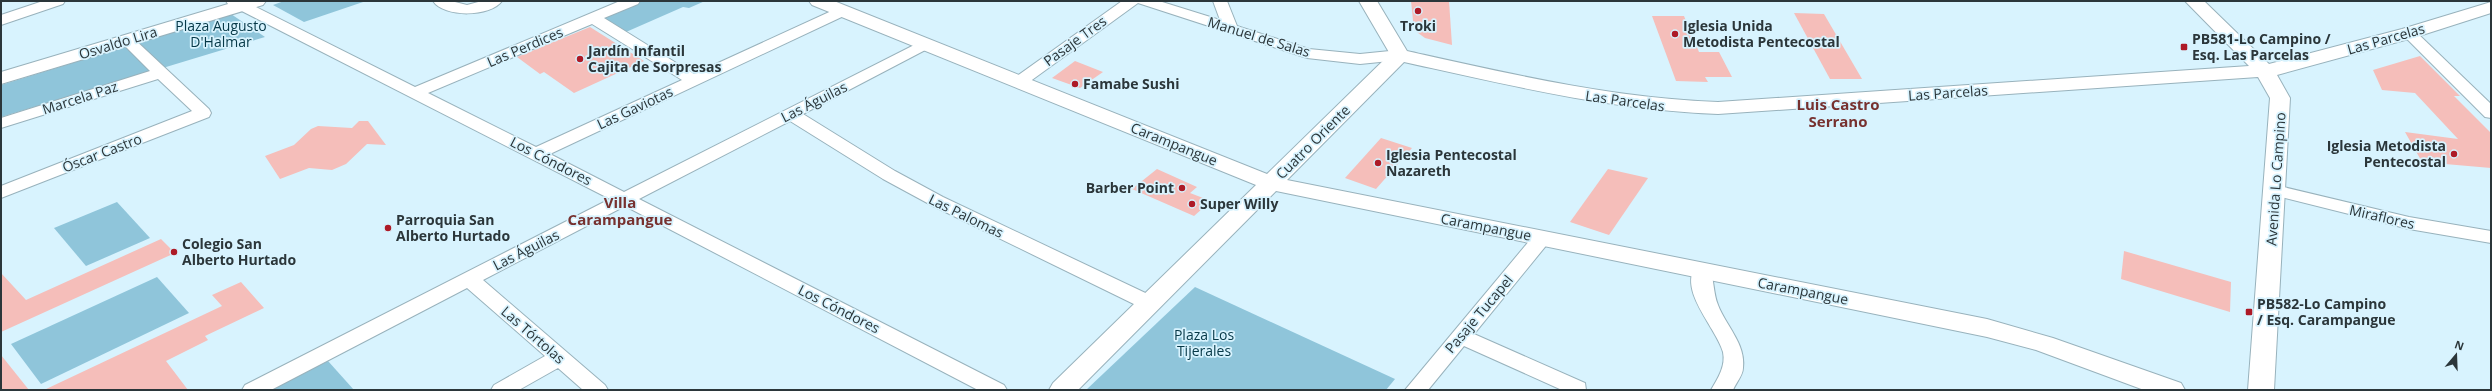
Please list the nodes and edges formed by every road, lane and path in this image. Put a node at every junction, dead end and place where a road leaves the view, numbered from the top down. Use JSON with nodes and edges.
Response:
{"nodes":[{"id":1,"x":58,"y":1,"type":"edge"},
{"id":2,"x":440,"y":1,"type":"edge"},
{"id":3,"x":495,"y":1,"type":"edge"},
{"id":4,"x":633,"y":1,"type":"edge"},
{"id":5,"x":818,"y":1,"type":"edge"},
{"id":6,"x":1132,"y":1,"type":"edge"},
{"id":7,"x":1144,"y":1,"type":"edge"},
{"id":8,"x":1220,"y":1,"type":"edge"},
{"id":9,"x":1368,"y":1,"type":"edge"},
{"id":10,"x":2194,"y":1,"type":"edge"},
{"id":11,"x":244,"y":3,"type":"edge"},
{"id":12,"x":2491,"y":7,"type":"edge"},
{"id":13,"x":843,"y":11,"type":"junction"},
{"id":14,"x":593,"y":18,"type":"junction"},
{"id":15,"x":1,"y":20,"type":"edge"},
{"id":16,"x":1231,"y":29,"type":"junction"},
{"id":17,"x":2409,"y":33,"type":"junction"},
{"id":18,"x":127,"y":40,"type":"junction"},
{"id":19,"x":926,"y":44,"type":"junction"},
{"id":20,"x":1400,"y":56,"type":"junction"},
{"id":21,"x":2265,"y":71,"type":"junction"},
{"id":22,"x":159,"y":73,"type":"junction"},
{"id":23,"x":1,"y":78,"type":"edge"},
{"id":24,"x":694,"y":80,"type":"junction"},
{"id":25,"x":1019,"y":82,"type":"junction"},
{"id":26,"x":416,"y":92,"type":"junction"},
{"id":27,"x":791,"y":114,"type":"junction"},
{"id":28,"x":2491,"y":114,"type":"edge"},
{"id":29,"x":1,"y":123,"type":"edge"},
{"id":30,"x":536,"y":154,"type":"junction"},
{"id":31,"x":1271,"y":183,"type":"junction"},
{"id":32,"x":2275,"y":190,"type":"junction"},
{"id":33,"x":1,"y":192,"type":"edge"},
{"id":34,"x":625,"y":199,"type":"junction"},
{"id":35,"x":2491,"y":237,"type":"edge"},
{"id":36,"x":1542,"y":238,"type":"junction"},
{"id":37,"x":1702,"y":271,"type":"junction"},
{"id":38,"x":469,"y":280,"type":"junction"},
{"id":39,"x":1149,"y":303,"type":"junction"},
{"id":40,"x":1461,"y":336,"type":"junction"},
{"id":41,"x":560,"y":357,"type":"junction"},
{"id":42,"x":1577,"y":388,"type":"dead end"},
{"id":43,"x":253,"y":390,"type":"edge"},
{"id":44,"x":502,"y":390,"type":"edge"},
{"id":45,"x":597,"y":390,"type":"edge"},
{"id":46,"x":996,"y":390,"type":"edge"},
{"id":47,"x":1062,"y":390,"type":"edge"},
{"id":48,"x":1416,"y":390,"type":"edge"},
{"id":49,"x":1722,"y":390,"type":"edge"},
{"id":50,"x":2172,"y":390,"type":"edge"},
{"id":51,"x":2261,"y":390,"type":"edge"}],
"edges":[{"from":1,"to":15,"type":"street"},
{"from":2,"to":3,"type":"street"},
{"from":4,"to":14,"type":"street","name":"Las Perdices"},
{"from":5,"to":13,"type":"street","name":"Carampangue"},
{"from":6,"to":25,"type":"street","name":"Pasaje Tres"},
{"from":7,"to":16,"type":"street","name":"Manuel de Salas"},
{"from":8,"to":16,"type":"street"},
{"from":9,"to":20,"type":"street"},
{"from":10,"to":21,"type":"street","name":"Avenida Lo Campino"},
{"from":11,"to":18,"type":"street","name":"Osvaldo Lira"},
{"from":11,"to":26,"type":"street","name":"Los Cóndores"},
{"from":12,"to":17,"type":"street","name":"Las Parcelas"},
{"from":13,"to":19,"type":"street","name":"Carampangue"},
{"from":13,"to":24,"type":"street","name":"Las Gaviotas"},
{"from":14,"to":24,"type":"street"},
{"from":14,"to":26,"type":"street","name":"Las Perdices"},
{"from":16,"to":20,"type":"street","name":"Manuel de Salas"},
{"from":17,"to":21,"type":"street","name":"Las Parcelas"},
{"from":17,"to":28,"type":"street"},
{"from":18,"to":22,"type":"street"},
{"from":18,"to":23,"type":"street","name":"Osvaldo Lira"},
{"from":19,"to":25,"type":"street","name":"Carampangue"},
{"from":19,"to":27,"type":"street","name":"Las Águilas"},
{"from":20,"to":21,"type":"street","name":"Las Parcelas"},
{"from":20,"to":31,"type":"street","name":"Cuatro Oriente"},
{"from":21,"to":32,"type":"street","name":"Avenida Lo Campino"},
{"from":22,"to":29,"type":"street","name":"Marcela Paz"},
{"from":22,"to":33,"type":"street","name":"Óscar Castro"},
{"from":24,"to":30,"type":"street","name":"Las Gaviotas"},
{"from":25,"to":31,"type":"street","name":"Carampangue"},
{"from":26,"to":30,"type":"street","name":"Los Cóndores"},
{"from":27,"to":34,"type":"street","name":"Las Águilas"},
{"from":27,"to":39,"type":"street","name":"Las Palomas"},
{"from":30,"to":34,"type":"street","name":"Los Cóndores"},
{"from":31,"to":36,"type":"street","name":"Carampangue"},
{"from":31,"to":39,"type":"street","name":"Cuatro Oriente"},
{"from":32,"to":35,"type":"street","name":"Miraflores"},
{"from":32,"to":51,"type":"street","name":"Avenida Lo Campino"},
{"from":34,"to":38,"type":"street","name":"Las Águilas"},
{"from":34,"to":46,"type":"street","name":"Los Cóndores"},
{"from":36,"to":37,"type":"street","name":"Carampangue"},
{"from":36,"to":40,"type":"street","name":"Pasaje Tucapel"},
{"from":37,"to":49,"type":"street"},
{"from":37,"to":50,"type":"street","name":"Carampangue"},
{"from":38,"to":41,"type":"street","name":"Las Tórtolas"},
{"from":38,"to":43,"type":"street","name":"Las Águilas"},
{"from":39,"to":47,"type":"street","name":"Cuatro Oriente"},
{"from":40,"to":42,"type":"street"},
{"from":40,"to":48,"type":"street","name":"Pasaje Tucapel"},
{"from":41,"to":44,"type":"street"},
{"from":41,"to":45,"type":"street","name":"Las Tórtolas"}]}
